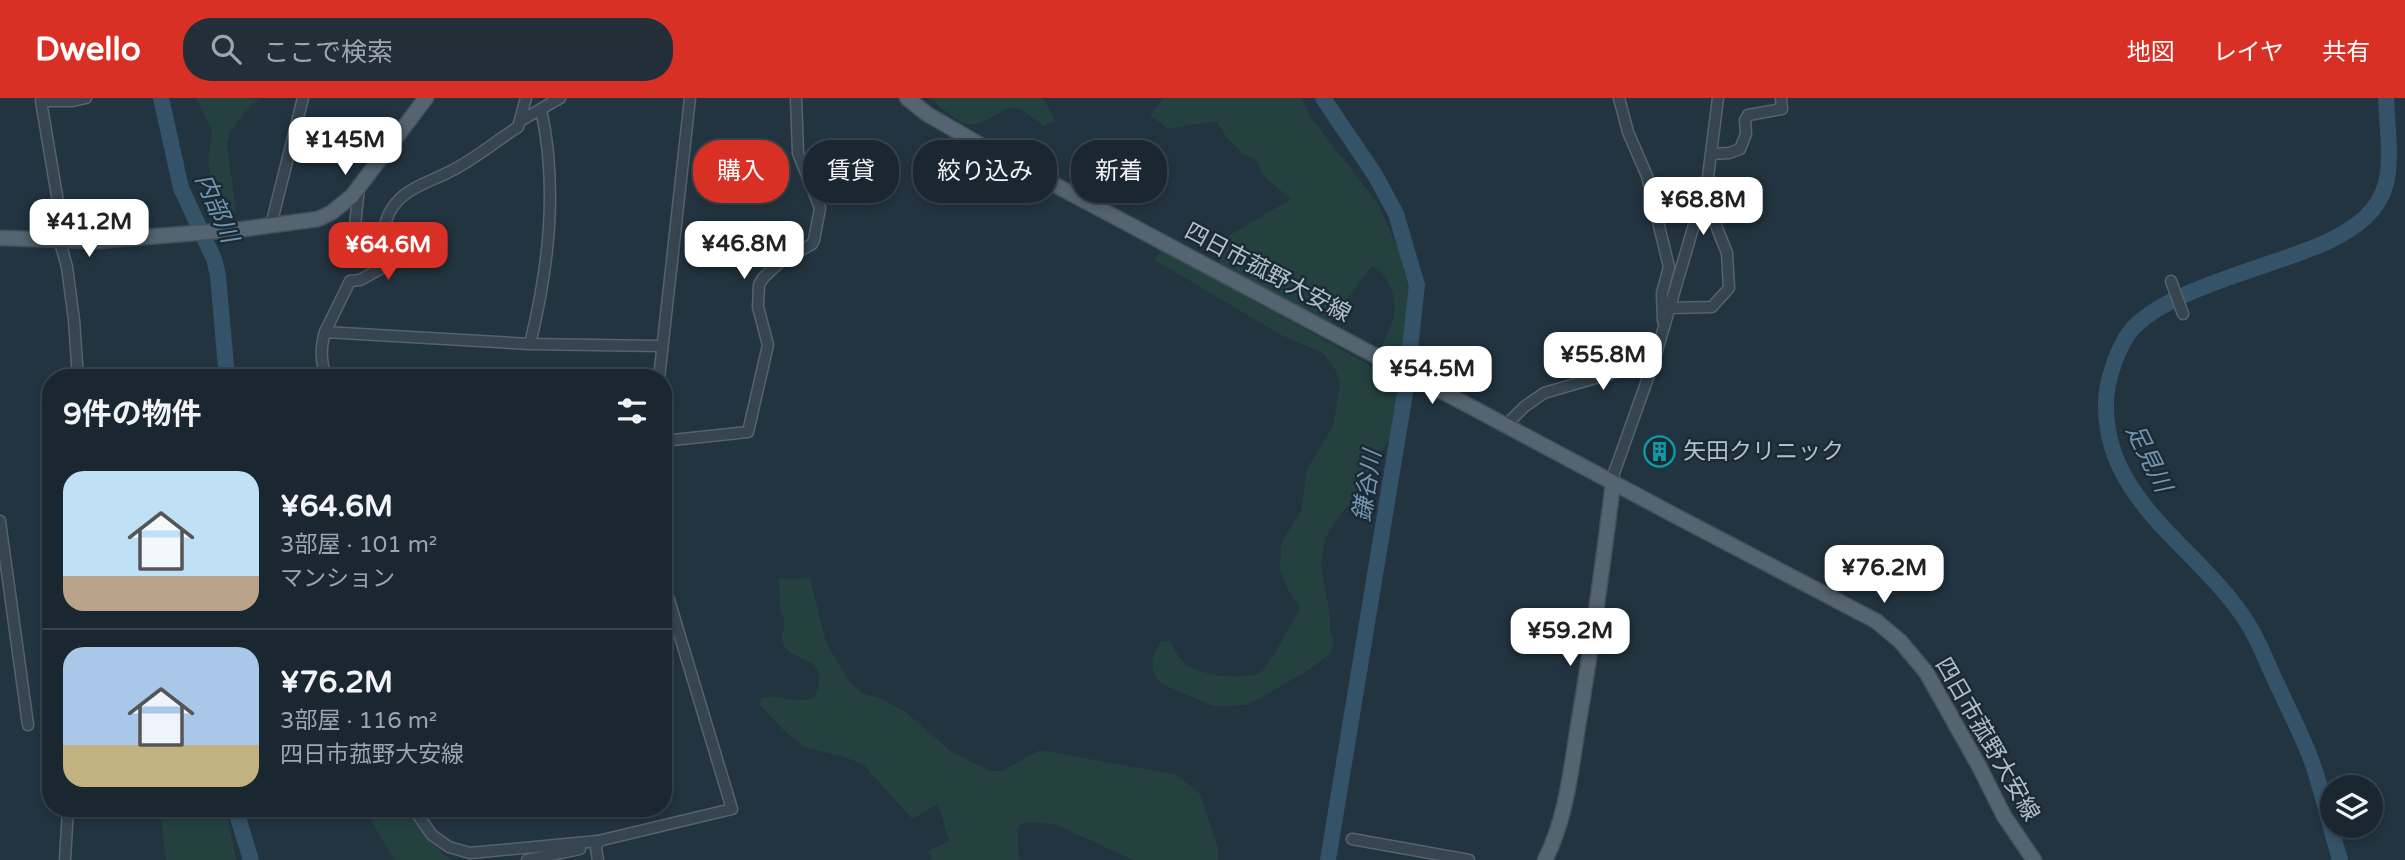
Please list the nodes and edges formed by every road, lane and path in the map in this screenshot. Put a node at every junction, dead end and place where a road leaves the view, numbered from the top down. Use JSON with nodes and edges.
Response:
{"nodes":[{"id":1,"x":86,"y":98,"type":"edge"},
{"id":2,"x":303,"y":98,"type":"edge"},
{"id":3,"x":426,"y":98,"type":"edge"},
{"id":4,"x":526,"y":98,"type":"edge"},
{"id":5,"x":560,"y":98,"type":"edge"},
{"id":6,"x":690,"y":98,"type":"edge"},
{"id":7,"x":796,"y":98,"type":"edge"},
{"id":8,"x":907,"y":98,"type":"edge"},
{"id":9,"x":1619,"y":98,"type":"edge"},
{"id":10,"x":1718,"y":98,"type":"edge"},
{"id":11,"x":1781,"y":98,"type":"edge"},
{"id":12,"x":541,"y":109,"type":"junction"},
{"id":13,"x":520,"y":121,"type":"junction"},
{"id":14,"x":1712,"y":154,"type":"junction"},
{"id":15,"x":1708,"y":177,"type":"junction"},
{"id":16,"x":359,"y":187,"type":"junction"},
{"id":17,"x":271,"y":226,"type":"junction"},
{"id":18,"x":0,"y":237,"type":"edge"},
{"id":19,"x":60,"y":242,"type":"junction"},
{"id":20,"x":383,"y":243,"type":"junction"},
{"id":21,"x":2172,"y":283,"type":"dead end"},
{"id":22,"x":1670,"y":309,"type":"junction"},
{"id":23,"x":2182,"y":313,"type":"dead end"},
{"id":24,"x":1664,"y":328,"type":"junction"},
{"id":25,"x":325,"y":332,"type":"junction"},
{"id":26,"x":530,"y":344,"type":"junction"},
{"id":27,"x":662,"y":346,"type":"junction"},
{"id":28,"x":1654,"y":360,"type":"junction"},
{"id":29,"x":77,"y":369,"type":"edge"},
{"id":30,"x":323,"y":369,"type":"edge"},
{"id":31,"x":660,"y":369,"type":"edge"},
{"id":32,"x":1499,"y":422,"type":"junction"},
{"id":33,"x":672,"y":440,"type":"edge"},
{"id":34,"x":1614,"y":483,"type":"junction"},
{"id":35,"x":0,"y":522,"type":"edge"},
{"id":36,"x":672,"y":610,"type":"edge"},
{"id":37,"x":28,"y":724,"type":"dead end"},
{"id":38,"x":67,"y":817,"type":"edge"},
{"id":39,"x":419,"y":817,"type":"edge"},
{"id":40,"x":1352,"y":839,"type":"dead end"},
{"id":41,"x":598,"y":841,"type":"junction"},
{"id":42,"x":65,"y":860,"type":"edge"},
{"id":43,"x":527,"y":860,"type":"edge"},
{"id":44,"x":598,"y":860,"type":"edge"},
{"id":45,"x":1469,"y":860,"type":"edge"},
{"id":46,"x":1545,"y":860,"type":"edge"},
{"id":47,"x":2034,"y":860,"type":"edge"}],
"edges":[{"from":1,"to":19,"type":"street"},
{"from":2,"to":17,"type":"street"},
{"from":3,"to":16,"type":"main road"},
{"from":4,"to":13,"type":"street"},
{"from":5,"to":12,"type":"street"},
{"from":6,"to":27,"type":"street"},
{"from":7,"to":33,"type":"street"},
{"from":8,"to":32,"type":"main road","name":"四日市菰野大安線"},
{"from":9,"to":24,"type":"street"},
{"from":10,"to":14,"type":"street"},
{"from":11,"to":14,"type":"street"},
{"from":12,"to":13,"type":"street"},
{"from":12,"to":26,"type":"street"},
{"from":13,"to":20,"type":"street"},
{"from":14,"to":15,"type":"street"},
{"from":15,"to":22,"type":"street"},
{"from":15,"to":22,"type":"street"},
{"from":16,"to":17,"type":"main road"},
{"from":16,"to":20,"type":"street"},
{"from":17,"to":19,"type":"main road"},
{"from":18,"to":19,"type":"main road"},
{"from":19,"to":29,"type":"street"},
{"from":20,"to":25,"type":"street"},
{"from":21,"to":23,"type":"street"},
{"from":22,"to":24,"type":"street"},
{"from":24,"to":28,"type":"street"},
{"from":25,"to":26,"type":"street"},
{"from":25,"to":30,"type":"street"},
{"from":26,"to":27,"type":"street"},
{"from":27,"to":31,"type":"street"},
{"from":28,"to":32,"type":"street"},
{"from":28,"to":34,"type":"street"},
{"from":32,"to":34,"type":"main road","name":"四日市菰野大安線"},
{"from":34,"to":46,"type":"main road"},
{"from":34,"to":47,"type":"main road","name":"四日市菰野大安線"},
{"from":35,"to":37,"type":"street"},
{"from":36,"to":41,"type":"street"},
{"from":38,"to":42,"type":"street"},
{"from":39,"to":41,"type":"street"},
{"from":40,"to":45,"type":"street"},
{"from":41,"to":43,"type":"street"},
{"from":41,"to":44,"type":"street"}]}
